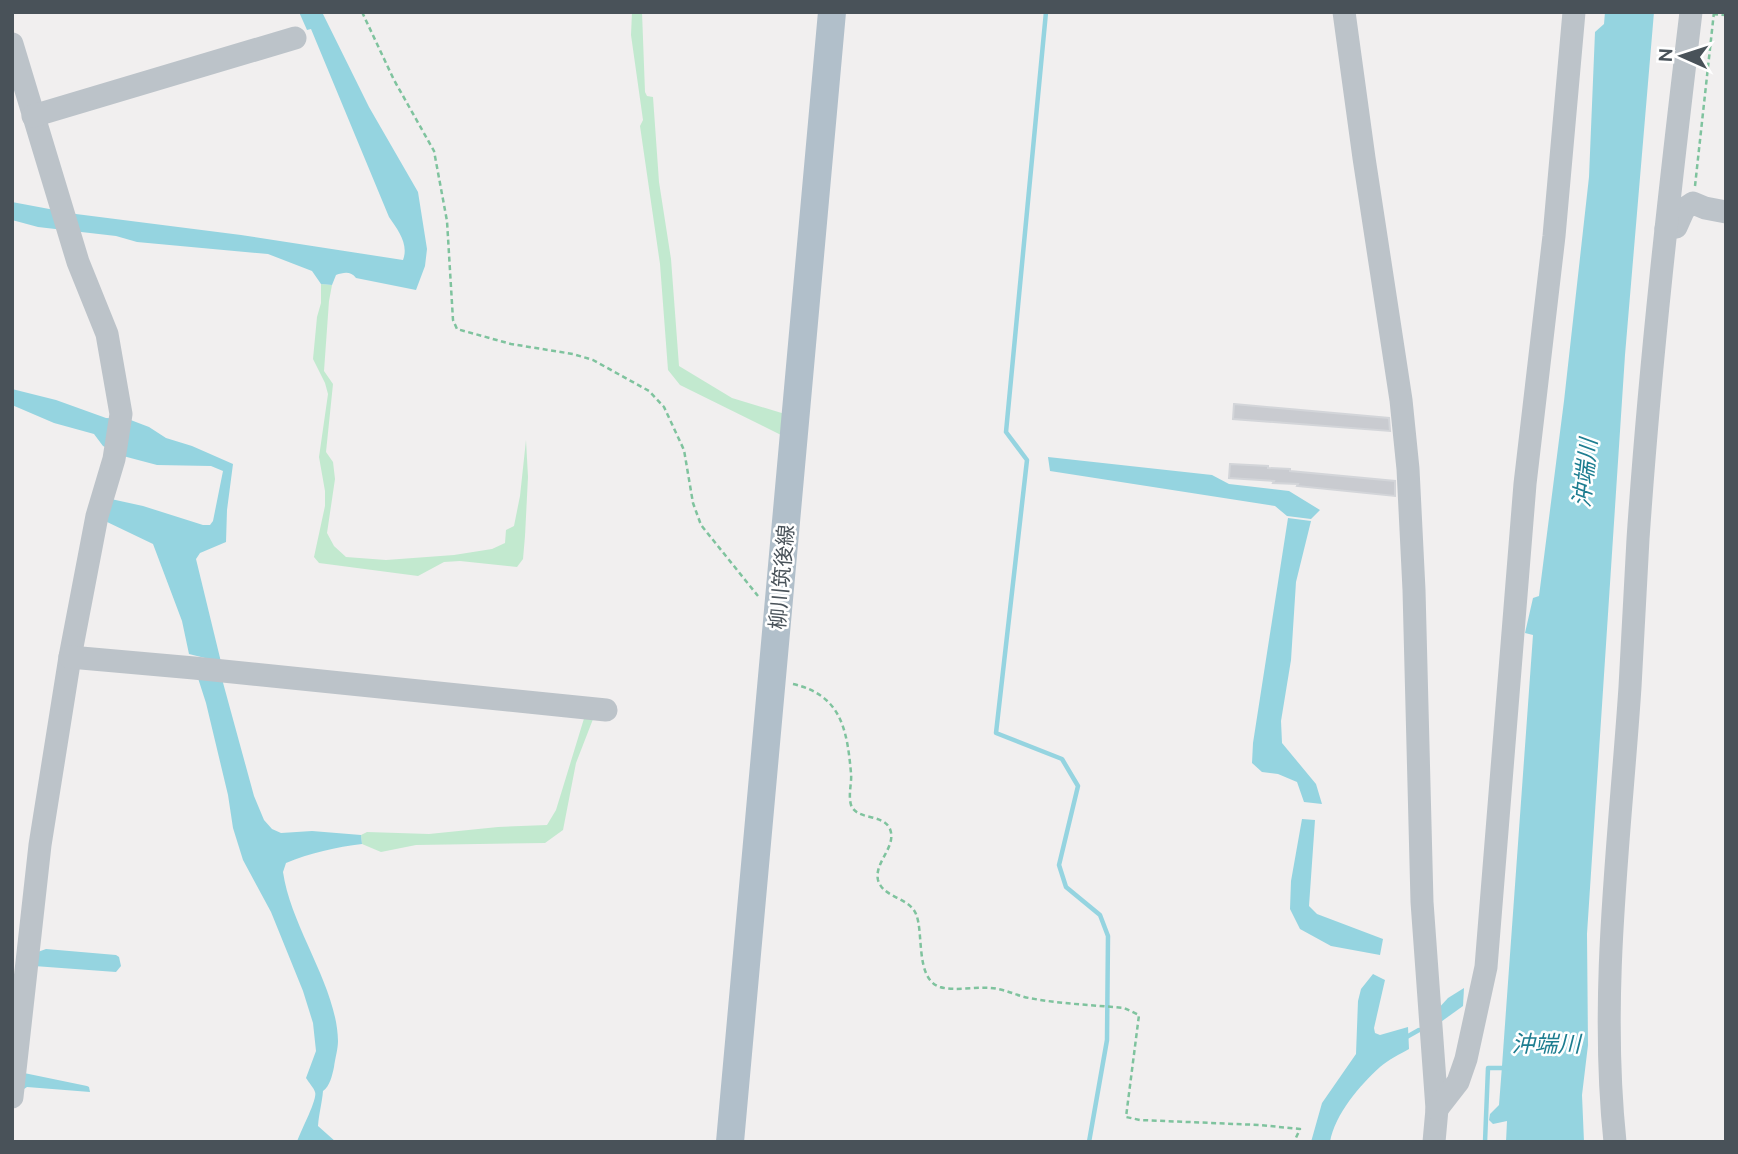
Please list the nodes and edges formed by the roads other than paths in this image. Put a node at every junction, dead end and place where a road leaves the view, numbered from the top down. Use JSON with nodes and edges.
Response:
{"nodes":[{"id":1,"x":832,"y":12,"type":"edge"},
{"id":2,"x":1344,"y":12,"type":"edge"},
{"id":3,"x":1574,"y":12,"type":"edge"},
{"id":4,"x":1706,"y":13,"type":"edge"},
{"id":5,"x":295,"y":38,"type":"dead end"},
{"id":6,"x":12,"y":44,"type":"edge"},
{"id":7,"x":33,"y":116,"type":"junction"},
{"id":8,"x":1726,"y":212,"type":"edge"},
{"id":9,"x":1666,"y":228,"type":"junction"},
{"id":10,"x":70,"y":657,"type":"junction"},
{"id":11,"x":606,"y":710,"type":"dead end"},
{"id":12,"x":16,"y":1030,"type":"edge"},
{"id":13,"x":12,"y":1097,"type":"edge"},
{"id":14,"x":1437,"y":1109,"type":"junction"},
{"id":15,"x":730,"y":1142,"type":"edge"},
{"id":16,"x":1434,"y":1142,"type":"edge"},
{"id":17,"x":1615,"y":1142,"type":"edge"}],
"edges":[{"from":1,"to":15,"type":"main road","name":"柳川筑後線"},
{"from":2,"to":14,"type":"street"},
{"from":3,"to":14,"type":"street"},
{"from":4,"to":9,"type":"street"},
{"from":5,"to":7,"type":"street"},
{"from":6,"to":7,"type":"street"},
{"from":7,"to":10,"type":"street"},
{"from":8,"to":9,"type":"street"},
{"from":9,"to":17,"type":"street"},
{"from":10,"to":11,"type":"street"},
{"from":10,"to":12,"type":"street"},
{"from":12,"to":13,"type":"street"},
{"from":14,"to":16,"type":"street"}]}
